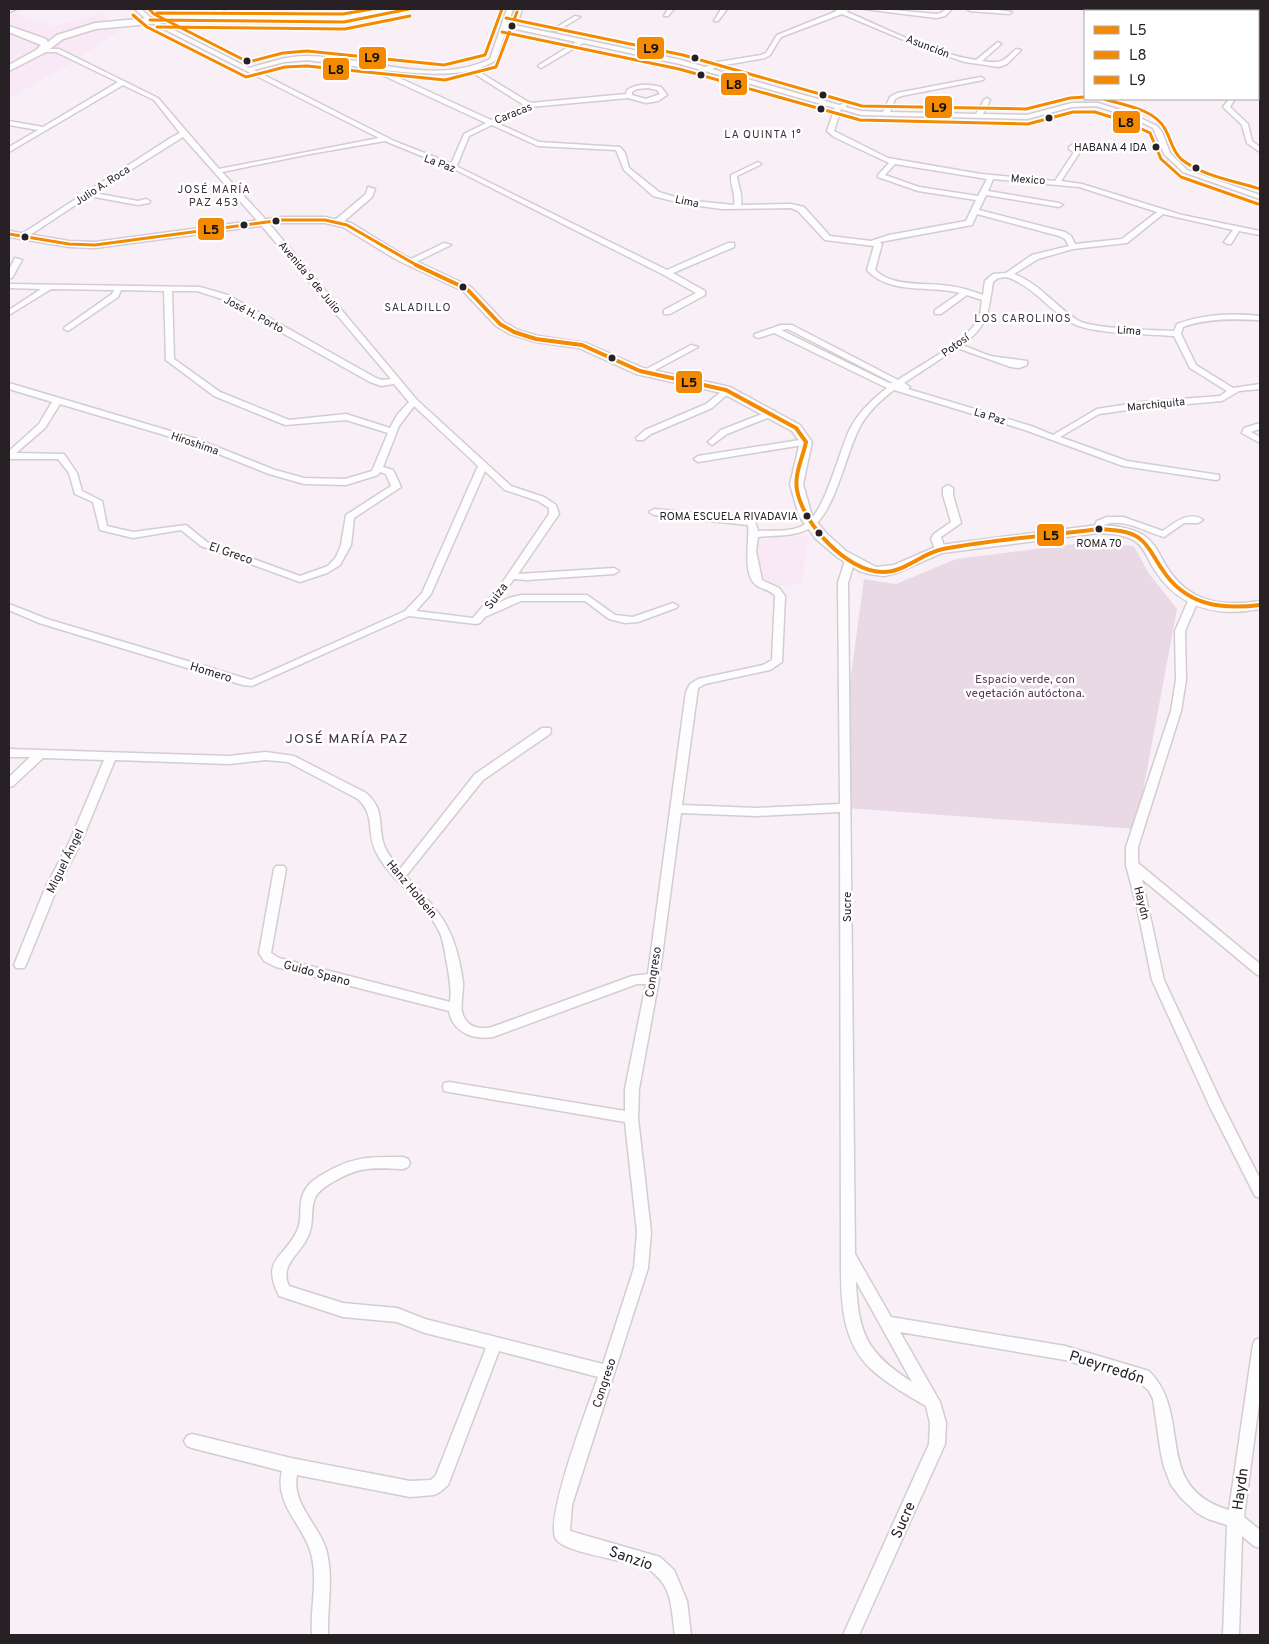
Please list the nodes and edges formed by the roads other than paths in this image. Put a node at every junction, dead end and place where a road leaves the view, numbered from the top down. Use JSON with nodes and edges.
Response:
{"nodes":[{"id":1,"x":12,"y":9,"type":"edge"},
{"id":2,"x":138,"y":9,"type":"edge"},
{"id":3,"x":399,"y":9,"type":"edge"},
{"id":4,"x":409,"y":9,"type":"edge"},
{"id":5,"x":510,"y":9,"type":"edge"},
{"id":6,"x":519,"y":9,"type":"edge"},
{"id":7,"x":671,"y":9,"type":"edge"},
{"id":8,"x":724,"y":9,"type":"edge"},
{"id":9,"x":836,"y":9,"type":"edge"},
{"id":10,"x":867,"y":9,"type":"edge"},
{"id":11,"x":949,"y":9,"type":"edge"},
{"id":12,"x":970,"y":9,"type":"edge"},
{"id":13,"x":9,"y":10,"type":"edge"},
{"id":14,"x":846,"y":10,"type":"edge"},
{"id":15,"x":1009,"y":12,"type":"dead end"},
{"id":16,"x":217,"y":15,"type":"edge"},
{"id":17,"x":666,"y":15,"type":"dead end"},
{"id":18,"x":577,"y":17,"type":"dead end"},
{"id":19,"x":150,"y":20,"type":"junction"},
{"id":20,"x":716,"y":20,"type":"dead end"},
{"id":21,"x":176,"y":21,"type":"junction"},
{"id":22,"x":514,"y":23,"type":"junction"},
{"id":23,"x":504,"y":25,"type":"junction"},
{"id":24,"x":9,"y":29,"type":"edge"},
{"id":25,"x":168,"y":29,"type":"junction"},
{"id":26,"x":555,"y":30,"type":"junction"},
{"id":27,"x":60,"y":37,"type":"junction"},
{"id":28,"x":37,"y":38,"type":"junction"},
{"id":29,"x":582,"y":40,"type":"junction"},
{"id":30,"x":998,"y":44,"type":"dead end"},
{"id":31,"x":43,"y":50,"type":"junction"},
{"id":32,"x":1018,"y":50,"type":"dead end"},
{"id":33,"x":977,"y":62,"type":"junction"},
{"id":34,"x":541,"y":66,"type":"dead end"},
{"id":35,"x":377,"y":67,"type":"junction"},
{"id":36,"x":708,"y":67,"type":"junction"},
{"id":37,"x":9,"y":68,"type":"edge"},
{"id":38,"x":469,"y":68,"type":"junction"},
{"id":39,"x":247,"y":70,"type":"junction"},
{"id":40,"x":981,"y":79,"type":"dead end"},
{"id":41,"x":123,"y":82,"type":"junction"},
{"id":42,"x":628,"y":96,"type":"junction"},
{"id":43,"x":987,"y":100,"type":"dead end"},
{"id":44,"x":1231,"y":100,"type":"edge"},
{"id":45,"x":529,"y":105,"type":"junction"},
{"id":46,"x":843,"y":106,"type":"junction"},
{"id":47,"x":886,"y":113,"type":"junction"},
{"id":48,"x":979,"y":115,"type":"junction"},
{"id":49,"x":490,"y":122,"type":"junction"},
{"id":50,"x":9,"y":123,"type":"edge"},
{"id":51,"x":44,"y":129,"type":"junction"},
{"id":52,"x":184,"y":134,"type":"junction"},
{"id":53,"x":385,"y":139,"type":"junction"},
{"id":54,"x":9,"y":150,"type":"edge"},
{"id":55,"x":1078,"y":150,"type":"dead end"},
{"id":56,"x":1260,"y":150,"type":"edge"},
{"id":57,"x":894,"y":161,"type":"junction"},
{"id":58,"x":758,"y":164,"type":"dead end"},
{"id":59,"x":450,"y":166,"type":"junction"},
{"id":60,"x":219,"y":171,"type":"junction"},
{"id":61,"x":991,"y":177,"type":"junction"},
{"id":62,"x":1058,"y":182,"type":"junction"},
{"id":63,"x":371,"y":189,"type":"dead end"},
{"id":64,"x":88,"y":194,"type":"junction"},
{"id":65,"x":982,"y":196,"type":"junction"},
{"id":66,"x":1260,"y":197,"type":"edge"},
{"id":67,"x":146,"y":201,"type":"dead end"},
{"id":68,"x":1059,"y":205,"type":"dead end"},
{"id":69,"x":737,"y":208,"type":"junction"},
{"id":70,"x":976,"y":212,"type":"junction"},
{"id":71,"x":1161,"y":212,"type":"junction"},
{"id":72,"x":338,"y":222,"type":"junction"},
{"id":73,"x":264,"y":223,"type":"junction"},
{"id":74,"x":1237,"y":228,"type":"junction"},
{"id":75,"x":1260,"y":233,"type":"edge"},
{"id":76,"x":15,"y":236,"type":"edge"},
{"id":77,"x":874,"y":242,"type":"junction"},
{"id":78,"x":1228,"y":242,"type":"dead end"},
{"id":79,"x":731,"y":244,"type":"dead end"},
{"id":80,"x":447,"y":245,"type":"dead end"},
{"id":81,"x":1074,"y":247,"type":"junction"},
{"id":82,"x":18,"y":260,"type":"dead end"},
{"id":83,"x":409,"y":262,"type":"junction"},
{"id":84,"x":667,"y":273,"type":"junction"},
{"id":85,"x":1008,"y":275,"type":"junction"},
{"id":86,"x":9,"y":276,"type":"edge"},
{"id":87,"x":9,"y":286,"type":"edge"},
{"id":88,"x":50,"y":287,"type":"junction"},
{"id":89,"x":119,"y":287,"type":"junction"},
{"id":90,"x":168,"y":288,"type":"junction"},
{"id":91,"x":966,"y":292,"type":"junction"},
{"id":92,"x":986,"y":299,"type":"junction"},
{"id":93,"x":667,"y":312,"type":"dead end"},
{"id":94,"x":938,"y":312,"type":"dead end"},
{"id":95,"x":9,"y":313,"type":"edge"},
{"id":96,"x":1260,"y":318,"type":"edge"},
{"id":97,"x":68,"y":329,"type":"dead end"},
{"id":98,"x":1177,"y":334,"type":"junction"},
{"id":99,"x":758,"y":336,"type":"dead end"},
{"id":100,"x":955,"y":345,"type":"junction"},
{"id":101,"x":694,"y":346,"type":"dead end"},
{"id":102,"x":991,"y":358,"type":"dead end"},
{"id":103,"x":645,"y":372,"type":"junction"},
{"id":104,"x":398,"y":381,"type":"junction"},
{"id":105,"x":898,"y":385,"type":"junction"},
{"id":106,"x":9,"y":386,"type":"edge"},
{"id":107,"x":1260,"y":387,"type":"edge"},
{"id":108,"x":727,"y":390,"type":"junction"},
{"id":109,"x":1232,"y":391,"type":"junction"},
{"id":110,"x":57,"y":401,"type":"junction"},
{"id":111,"x":414,"y":402,"type":"junction"},
{"id":112,"x":772,"y":413,"type":"junction"},
{"id":113,"x":1260,"y":426,"type":"edge"},
{"id":114,"x":392,"y":430,"type":"junction"},
{"id":115,"x":1055,"y":437,"type":"junction"},
{"id":116,"x":640,"y":438,"type":"dead end"},
{"id":117,"x":1260,"y":440,"type":"edge"},
{"id":118,"x":712,"y":442,"type":"dead end"},
{"id":119,"x":806,"y":442,"type":"junction"},
{"id":120,"x":9,"y":456,"type":"edge"},
{"id":121,"x":698,"y":459,"type":"dead end"},
{"id":122,"x":483,"y":465,"type":"junction"},
{"id":123,"x":378,"y":468,"type":"junction"},
{"id":124,"x":1216,"y":477,"type":"dead end"},
{"id":125,"x":948,"y":488,"type":"dead end"},
{"id":126,"x":654,"y":512,"type":"dead end"},
{"id":127,"x":554,"y":514,"type":"joint"},
{"id":128,"x":1198,"y":520,"type":"dead end"},
{"id":129,"x":811,"y":525,"type":"junction"},
{"id":130,"x":1098,"y":528,"type":"junction"},
{"id":131,"x":754,"y":534,"type":"junction"},
{"id":132,"x":940,"y":549,"type":"junction"},
{"id":133,"x":850,"y":560,"type":"junction"},
{"id":134,"x":614,"y":571,"type":"dead end"},
{"id":135,"x":511,"y":576,"type":"junction"},
{"id":136,"x":1193,"y":601,"type":"junction"},
{"id":137,"x":1260,"y":605,"type":"edge"},
{"id":138,"x":673,"y":606,"type":"dead end"},
{"id":139,"x":9,"y":607,"type":"edge"},
{"id":140,"x":408,"y":613,"type":"junction"},
{"id":141,"x":480,"y":618,"type":"junction"},
{"id":142,"x":546,"y":731,"type":"dead end"},
{"id":143,"x":9,"y":753,"type":"edge"},
{"id":144,"x":40,"y":754,"type":"junction"},
{"id":145,"x":111,"y":757,"type":"junction"},
{"id":146,"x":9,"y":783,"type":"edge"},
{"id":147,"x":846,"y":808,"type":"junction"},
{"id":148,"x":675,"y":809,"type":"junction"},
{"id":149,"x":1132,"y":865,"type":"junction"},
{"id":150,"x":280,"y":869,"type":"dead end"},
{"id":151,"x":399,"y":877,"type":"junction"},
{"id":152,"x":20,"y":964,"type":"dead end"},
{"id":153,"x":1260,"y":971,"type":"edge"},
{"id":154,"x":653,"y":979,"type":"junction"},
{"id":155,"x":455,"y":1008,"type":"junction"},
{"id":156,"x":449,"y":1087,"type":"dead end"},
{"id":157,"x":631,"y":1118,"type":"junction"},
{"id":158,"x":403,"y":1163,"type":"dead end"},
{"id":159,"x":1260,"y":1192,"type":"edge"},
{"id":160,"x":848,"y":1254,"type":"junction"},
{"id":161,"x":887,"y":1324,"type":"junction"},
{"id":162,"x":495,"y":1343,"type":"junction"},
{"id":163,"x":1260,"y":1345,"type":"edge"},
{"id":164,"x":608,"y":1372,"type":"junction"},
{"id":165,"x":932,"y":1402,"type":"junction"},
{"id":166,"x":192,"y":1441,"type":"dead end"},
{"id":167,"x":291,"y":1466,"type":"junction"},
{"id":168,"x":1235,"y":1521,"type":"junction"},
{"id":169,"x":562,"y":1535,"type":"joint"},
{"id":170,"x":1260,"y":1540,"type":"edge"},
{"id":171,"x":320,"y":1635,"type":"edge"},
{"id":172,"x":683,"y":1635,"type":"edge"},
{"id":173,"x":851,"y":1635,"type":"edge"},
{"id":174,"x":1231,"y":1635,"type":"edge"}],
"edges":[{"from":1,"to":13,"type":"street"},
{"from":2,"to":19,"type":"street","name":"La Paz"},
{"from":3,"to":16,"type":"main road"},
{"from":4,"to":16,"type":"main road"},
{"from":5,"to":23,"type":"street"},
{"from":6,"to":22,"type":"street"},
{"from":7,"to":17,"type":"street"},
{"from":8,"to":20,"type":"street"},
{"from":9,"to":14,"type":"street","name":"Asunción"},
{"from":10,"to":11,"type":"street"},
{"from":12,"to":15,"type":"street"},
{"from":14,"to":33,"type":"street","name":"Asunción"},
{"from":14,"to":36,"type":"street"},
{"from":16,"to":19,"type":"main road"},
{"from":16,"to":21,"type":"main road"},
{"from":18,"to":26,"type":"street"},
{"from":19,"to":21,"type":"main road"},
{"from":19,"to":25,"type":"street","name":"La Paz"},
{"from":19,"to":27,"type":"main road"},
{"from":21,"to":25,"type":"main road"},
{"from":22,"to":23,"type":"street"},
{"from":22,"to":26,"type":"street"},
{"from":22,"to":29,"type":"street"},
{"from":23,"to":38,"type":"street"},
{"from":24,"to":28,"type":"main road"},
{"from":25,"to":39,"type":"street","name":"La Paz"},
{"from":26,"to":36,"type":"street"},
{"from":27,"to":28,"type":"main road"},
{"from":27,"to":31,"type":"main road"},
{"from":28,"to":31,"type":"main road"},
{"from":29,"to":34,"type":"street"},
{"from":29,"to":36,"type":"street"},
{"from":30,"to":33,"type":"street"},
{"from":31,"to":37,"type":"main road"},
{"from":31,"to":41,"type":"street","name":"Avenida 9 de Julio"},
{"from":32,"to":33,"type":"street","name":"Asunción"},
{"from":35,"to":38,"type":"street"},
{"from":35,"to":39,"type":"street"},
{"from":35,"to":49,"type":"street","name":"Lima"},
{"from":36,"to":46,"type":"street"},
{"from":38,"to":45,"type":"street"},
{"from":39,"to":53,"type":"street","name":"La Paz"},
{"from":40,"to":47,"type":"street"},
{"from":41,"to":51,"type":"street"},
{"from":41,"to":52,"type":"street","name":"Avenida 9 de Julio"},
{"from":42,"to":42,"type":"street","name":"Caracas"},
{"from":42,"to":45,"type":"street","name":"Caracas"},
{"from":43,"to":48,"type":"street"},
{"from":44,"to":56,"type":"street"},
{"from":45,"to":49,"type":"street","name":"Caracas"},
{"from":46,"to":47,"type":"street"},
{"from":46,"to":57,"type":"street","name":"Mexico"},
{"from":47,"to":48,"type":"street"},
{"from":48,"to":66,"type":"street"},
{"from":49,"to":59,"type":"street","name":"Caracas"},
{"from":49,"to":69,"type":"street","name":"Lima"},
{"from":50,"to":51,"type":"street"},
{"from":51,"to":54,"type":"street"},
{"from":52,"to":60,"type":"street","name":"Avenida 9 de Julio"},
{"from":52,"to":64,"type":"street","name":"Julio A. Roca"},
{"from":53,"to":59,"type":"street","name":"La Paz"},
{"from":53,"to":60,"type":"street"},
{"from":55,"to":62,"type":"street"},
{"from":57,"to":61,"type":"street","name":"Mexico"},
{"from":57,"to":65,"type":"street"},
{"from":58,"to":69,"type":"street"},
{"from":59,"to":84,"type":"street","name":"La Paz"},
{"from":60,"to":73,"type":"street","name":"Avenida 9 de Julio"},
{"from":61,"to":62,"type":"street","name":"Mexico"},
{"from":61,"to":65,"type":"street"},
{"from":62,"to":71,"type":"street","name":"Mexico"},
{"from":63,"to":72,"type":"street"},
{"from":64,"to":67,"type":"street"},
{"from":64,"to":76,"type":"street","name":"Julio A. Roca"},
{"from":65,"to":68,"type":"street"},
{"from":65,"to":70,"type":"street"},
{"from":69,"to":77,"type":"street","name":"Lima"},
{"from":70,"to":77,"type":"street"},
{"from":70,"to":81,"type":"street"},
{"from":71,"to":74,"type":"street","name":"Mexico"},
{"from":71,"to":81,"type":"street","name":"Potosí"},
{"from":72,"to":73,"type":"main road"},
{"from":72,"to":83,"type":"main road"},
{"from":73,"to":76,"type":"main road"},
{"from":73,"to":104,"type":"street","name":"Avenida 9 de Julio"},
{"from":74,"to":75,"type":"street","name":"Mexico"},
{"from":74,"to":78,"type":"street"},
{"from":77,"to":91,"type":"street"},
{"from":79,"to":84,"type":"street"},
{"from":80,"to":83,"type":"street"},
{"from":81,"to":85,"type":"street","name":"Potosí"},
{"from":82,"to":86,"type":"street"},
{"from":83,"to":103,"type":"main road"},
{"from":84,"to":93,"type":"street","name":"La Paz"},
{"from":85,"to":92,"type":"street","name":"Potosí"},
{"from":85,"to":98,"type":"street","name":"Lima"},
{"from":87,"to":88,"type":"street","name":"José H. Porto"},
{"from":88,"to":89,"type":"street","name":"José H. Porto"},
{"from":88,"to":95,"type":"street"},
{"from":89,"to":90,"type":"street","name":"José H. Porto"},
{"from":89,"to":97,"type":"street"},
{"from":90,"to":104,"type":"street","name":"José H. Porto"},
{"from":90,"to":114,"type":"street"},
{"from":91,"to":92,"type":"street"},
{"from":91,"to":94,"type":"street"},
{"from":92,"to":100,"type":"street","name":"Potosí"},
{"from":96,"to":98,"type":"street"},
{"from":98,"to":109,"type":"street"},
{"from":99,"to":105,"type":"street","name":"La Paz"},
{"from":100,"to":102,"type":"street"},
{"from":100,"to":105,"type":"street","name":"Potosí"},
{"from":101,"to":103,"type":"street"},
{"from":103,"to":108,"type":"main road"},
{"from":104,"to":111,"type":"street","name":"Avenida 9 de Julio"},
{"from":105,"to":115,"type":"street","name":"La Paz"},
{"from":105,"to":129,"type":"street","name":"Potosí"},
{"from":106,"to":110,"type":"street","name":"Hiroshima"},
{"from":107,"to":109,"type":"street","name":"Marchiquita"},
{"from":108,"to":112,"type":"main road"},
{"from":108,"to":116,"type":"street"},
{"from":109,"to":115,"type":"street","name":"Marchiquita"},
{"from":110,"to":120,"type":"street"},
{"from":110,"to":123,"type":"street","name":"Hiroshima"},
{"from":111,"to":114,"type":"street"},
{"from":111,"to":122,"type":"street","name":"Avenida 9 de Julio"},
{"from":112,"to":118,"type":"street"},
{"from":112,"to":119,"type":"main road"},
{"from":113,"to":117,"type":"street"},
{"from":114,"to":123,"type":"street"},
{"from":115,"to":124,"type":"street","name":"La Paz"},
{"from":119,"to":121,"type":"street"},
{"from":119,"to":129,"type":"main road"},
{"from":120,"to":123,"type":"street","name":"El Greco"},
{"from":122,"to":127,"type":"street","name":"Avenida 9 de Julio"},
{"from":122,"to":140,"type":"street"},
{"from":125,"to":132,"type":"street"},
{"from":126,"to":131,"type":"street"},
{"from":127,"to":135,"type":"street","name":"Suiza"},
{"from":128,"to":130,"type":"street"},
{"from":129,"to":131,"type":"street"},
{"from":129,"to":133,"type":"main road"},
{"from":130,"to":132,"type":"main road"},
{"from":130,"to":136,"type":"main road"},
{"from":131,"to":148,"type":"street","name":"Congreso"},
{"from":132,"to":133,"type":"main road"},
{"from":133,"to":147,"type":"street","name":"Sucre"},
{"from":134,"to":135,"type":"street"},
{"from":135,"to":141,"type":"street","name":"Suiza"},
{"from":136,"to":137,"type":"main road"},
{"from":136,"to":149,"type":"street","name":"Haydn"},
{"from":138,"to":141,"type":"street"},
{"from":139,"to":140,"type":"street","name":"Homero"},
{"from":140,"to":141,"type":"street","name":"Suiza"},
{"from":142,"to":151,"type":"street"},
{"from":143,"to":144,"type":"street","name":"Hanz Holbein"},
{"from":144,"to":145,"type":"street","name":"Hanz Holbein"},
{"from":144,"to":146,"type":"street"},
{"from":145,"to":151,"type":"street","name":"Hanz Holbein"},
{"from":145,"to":152,"type":"street","name":"Miguel Ángel"},
{"from":147,"to":148,"type":"street"},
{"from":147,"to":160,"type":"street","name":"Sucre"},
{"from":148,"to":154,"type":"street","name":"Congreso"},
{"from":149,"to":153,"type":"street"},
{"from":149,"to":159,"type":"street","name":"Haydn"},
{"from":150,"to":155,"type":"street","name":"Guido Spano"},
{"from":151,"to":155,"type":"street","name":"Hanz Holbein"},
{"from":154,"to":155,"type":"street"},
{"from":154,"to":157,"type":"street","name":"Congreso"},
{"from":156,"to":157,"type":"street"},
{"from":157,"to":164,"type":"street","name":"Congreso"},
{"from":158,"to":162,"type":"street"},
{"from":160,"to":161,"type":"street","name":"Sucre"},
{"from":160,"to":165,"type":"street","name":"Sucre"},
{"from":161,"to":165,"type":"street","name":"Sucre"},
{"from":161,"to":168,"type":"street","name":"Pueyrredón"},
{"from":162,"to":164,"type":"street"},
{"from":162,"to":167,"type":"street"},
{"from":163,"to":168,"type":"street","name":"Haydn"},
{"from":164,"to":169,"type":"street","name":"Congreso"},
{"from":165,"to":173,"type":"street","name":"Sucre"},
{"from":166,"to":167,"type":"street"},
{"from":167,"to":171,"type":"street"},
{"from":168,"to":170,"type":"street","name":"Pueyrredón"},
{"from":168,"to":174,"type":"street","name":"Haydn"},
{"from":169,"to":172,"type":"street","name":"Sanzio"}]}
